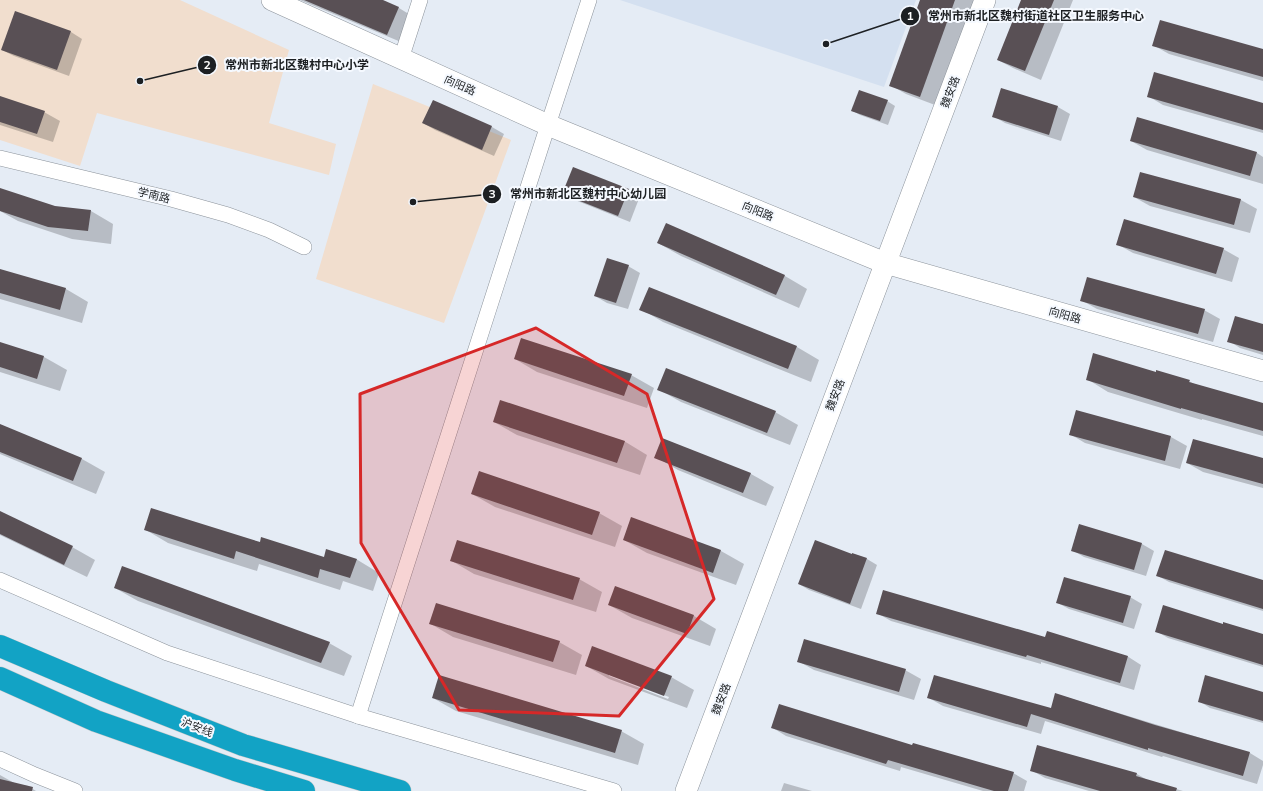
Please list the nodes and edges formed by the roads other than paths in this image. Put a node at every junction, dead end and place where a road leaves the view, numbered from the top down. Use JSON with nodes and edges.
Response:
{"nodes":[{"id":1,"x":272,"y":0,"type":"edge"},
{"id":2,"x":420,"y":0,"type":"edge"},
{"id":3,"x":589,"y":0,"type":"edge"},
{"id":4,"x":985,"y":0,"type":"edge"},
{"id":5,"x":401,"y":59,"type":"junction"},
{"id":6,"x":548,"y":125,"type":"junction"},
{"id":7,"x":0,"y":158,"type":"edge"},
{"id":8,"x":304,"y":247,"type":"dead end"},
{"id":9,"x":885,"y":263,"type":"junction"},
{"id":10,"x":1263,"y":371,"type":"edge"},
{"id":11,"x":0,"y":580,"type":"edge"},
{"id":12,"x":0,"y":646,"type":"edge"},
{"id":13,"x":0,"y":678,"type":"edge"},
{"id":14,"x":358,"y":716,"type":"junction"},
{"id":15,"x":0,"y":759,"type":"edge"},
{"id":16,"x":74,"y":791,"type":"edge"},
{"id":17,"x":304,"y":791,"type":"edge"},
{"id":18,"x":400,"y":791,"type":"edge"},
{"id":19,"x":614,"y":791,"type":"edge"},
{"id":20,"x":686,"y":791,"type":"edge"}],
"edges":[{"from":1,"to":5,"type":"street","name":"向阳路"},
{"from":2,"to":5,"type":"street"},
{"from":3,"to":6,"type":"street"},
{"from":4,"to":9,"type":"street","name":"魏安路"},
{"from":5,"to":6,"type":"street","name":"向阳路"},
{"from":6,"to":9,"type":"street","name":"向阳路"},
{"from":6,"to":14,"type":"street"},
{"from":7,"to":8,"type":"street","name":"学南路"},
{"from":9,"to":10,"type":"street","name":"向阳路"},
{"from":9,"to":20,"type":"street","name":"魏安路"},
{"from":11,"to":14,"type":"street"},
{"from":12,"to":18,"type":"highway","name":"沪安线"},
{"from":13,"to":17,"type":"highway"},
{"from":14,"to":19,"type":"street"},
{"from":15,"to":16,"type":"street"}]}
